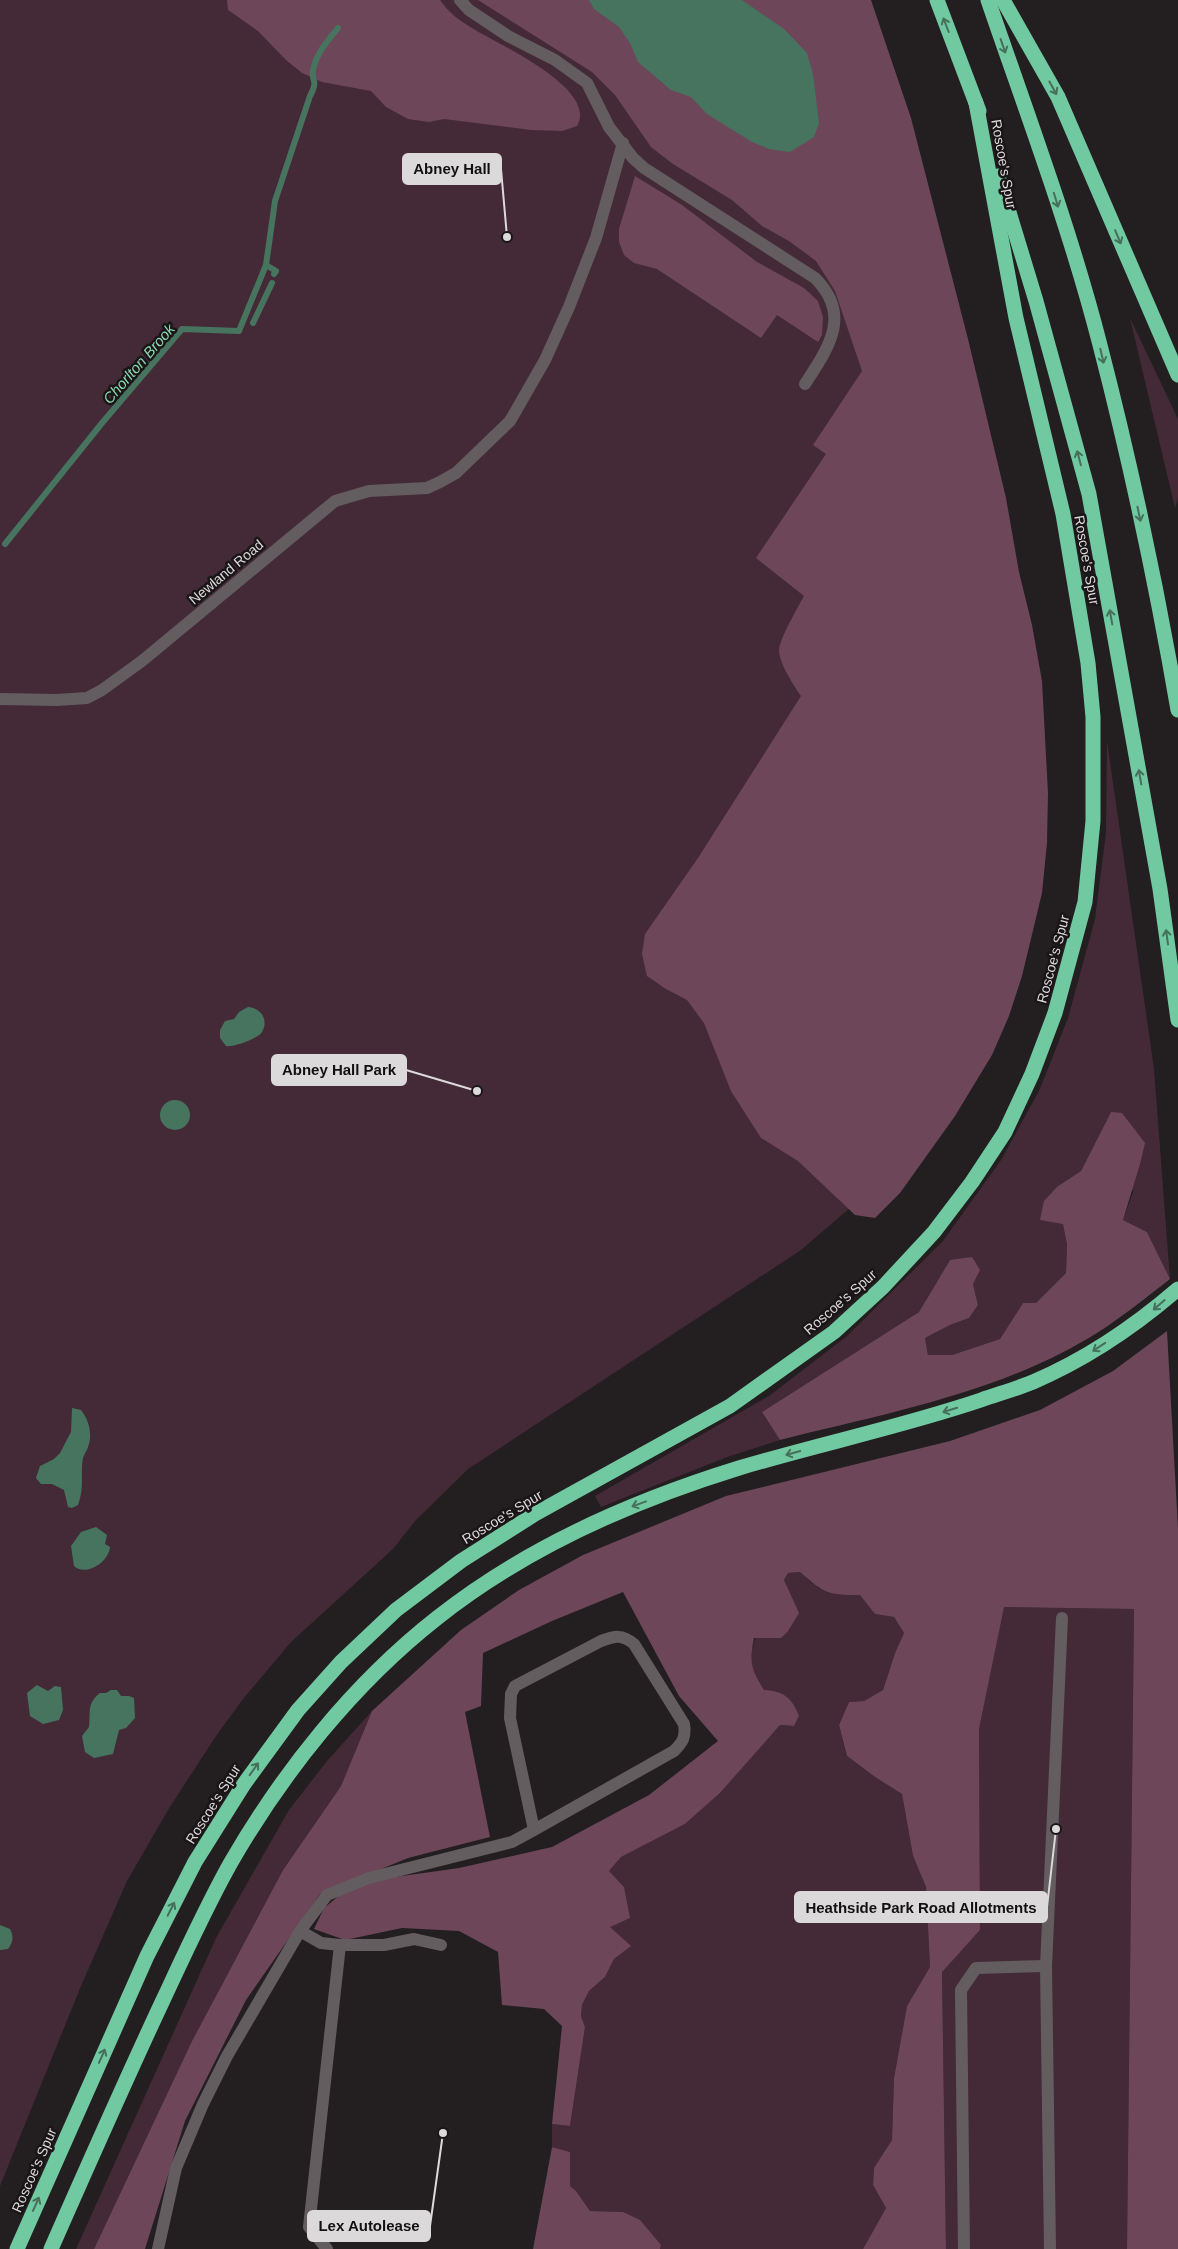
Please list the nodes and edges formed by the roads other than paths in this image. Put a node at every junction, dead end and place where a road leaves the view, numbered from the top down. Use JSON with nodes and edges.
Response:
{"nodes":[{"id":1,"x":460,"y":0,"type":"edge"},
{"id":2,"x":937,"y":0,"type":"edge"},
{"id":3,"x":988,"y":0,"type":"edge"},
{"id":4,"x":1003,"y":0,"type":"edge"},
{"id":5,"x":976,"y":103,"type":"junction"},
{"id":6,"x":623,"y":143,"type":"junction"},
{"id":7,"x":1178,"y":375,"type":"edge"},
{"id":8,"x":805,"y":384,"type":"dead end"},
{"id":9,"x":0,"y":699,"type":"edge"},
{"id":10,"x":1178,"y":710,"type":"edge"},
{"id":11,"x":1178,"y":1020,"type":"edge"},
{"id":12,"x":1178,"y":1289,"type":"edge"},
{"id":13,"x":1062,"y":1618,"type":"dead end"},
{"id":14,"x":534,"y":1830,"type":"junction"},
{"id":15,"x":300,"y":1931,"type":"junction"},
{"id":16,"x":440,"y":1944,"type":"dead end"},
{"id":17,"x":340,"y":1945,"type":"junction"},
{"id":18,"x":1046,"y":1966,"type":"junction"},
{"id":19,"x":16,"y":2249,"type":"edge"},
{"id":20,"x":51,"y":2249,"type":"edge"},
{"id":21,"x":158,"y":2249,"type":"edge"},
{"id":22,"x":327,"y":2249,"type":"edge"},
{"id":23,"x":964,"y":2249,"type":"edge"},
{"id":24,"x":1050,"y":2249,"type":"edge"}],
"edges":[{"from":1,"to":6,"type":"street"},
{"from":5,"to":2,"type":"highway","one_way":true},
{"from":3,"to":10,"type":"highway","one_way":true},
{"from":4,"to":7,"type":"highway","one_way":true},
{"from":11,"to":5,"type":"highway","one_way":true},
{"from":19,"to":5,"type":"highway","name":"Roscoe's Spur","one_way":true},
{"from":6,"to":8,"type":"street"},
{"from":6,"to":9,"type":"street","name":"Newland Road"},
{"from":12,"to":20,"type":"highway","one_way":true},
{"from":13,"to":18,"type":"street"},
{"from":14,"to":14,"type":"street"},
{"from":14,"to":15,"type":"street"},
{"from":15,"to":17,"type":"street"},
{"from":15,"to":21,"type":"street"},
{"from":16,"to":17,"type":"street"},
{"from":17,"to":22,"type":"street"},
{"from":18,"to":23,"type":"street"},
{"from":18,"to":24,"type":"street"}]}
